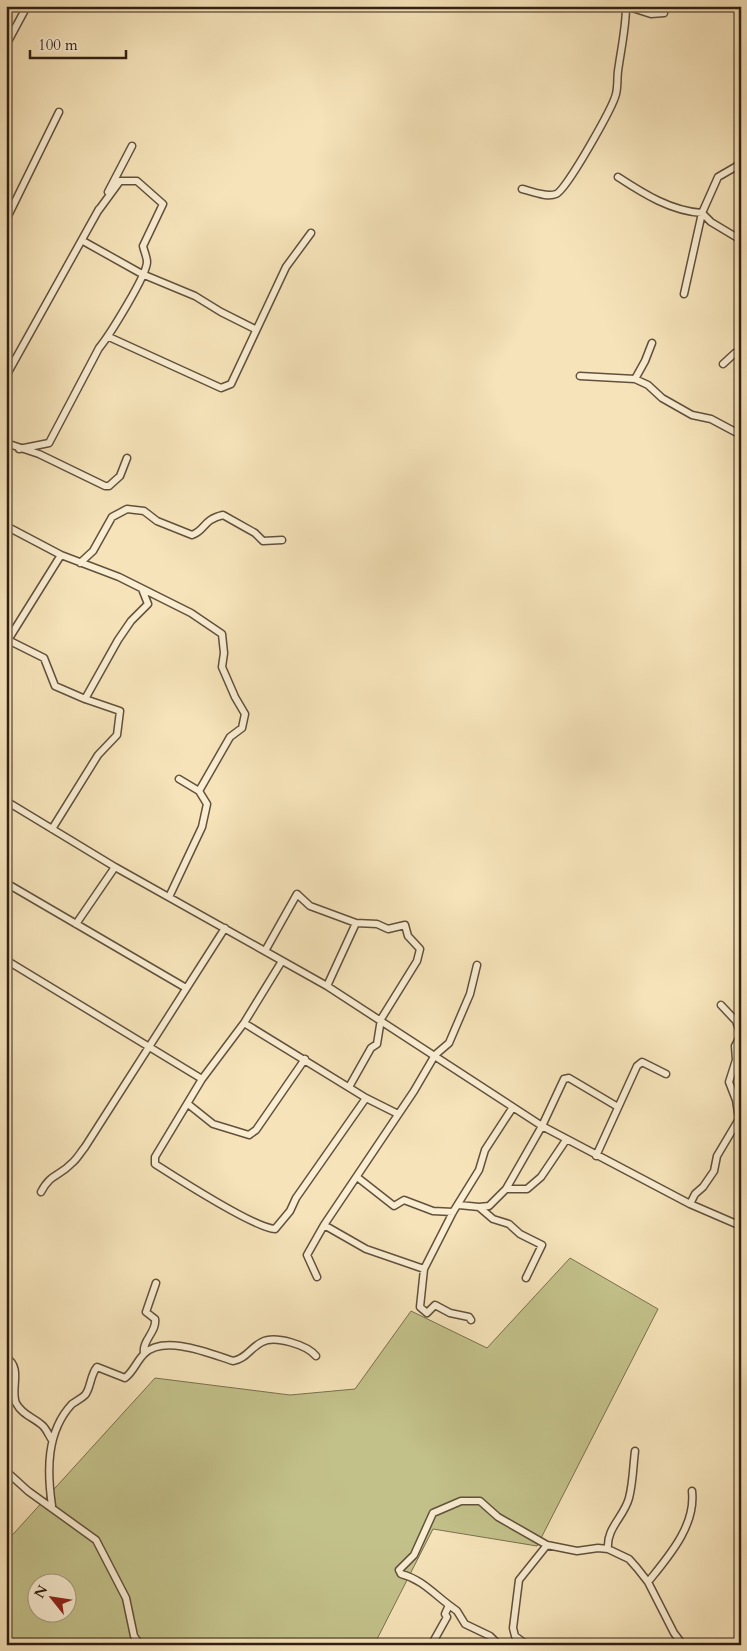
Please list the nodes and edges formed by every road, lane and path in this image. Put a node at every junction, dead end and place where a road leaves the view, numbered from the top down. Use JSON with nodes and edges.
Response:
{"nodes":[{"id":1,"x":27,"y":6,"type":"edge"},
{"id":2,"x":626,"y":6,"type":"edge"},
{"id":3,"x":664,"y":13,"type":"dead end"},
{"id":4,"x":6,"y":45,"type":"edge"},
{"id":5,"x":58,"y":112,"type":"dead end"},
{"id":6,"x":132,"y":146,"type":"dead end"},
{"id":7,"x":741,"y":160,"type":"edge"},
{"id":8,"x":618,"y":177,"type":"dead end"},
{"id":9,"x":522,"y":189,"type":"dead end"},
{"id":10,"x":98,"y":211,"type":"junction"},
{"id":11,"x":702,"y":213,"type":"junction"},
{"id":12,"x":6,"y":220,"type":"edge"},
{"id":13,"x":311,"y":233,"type":"dead end"},
{"id":14,"x":741,"y":240,"type":"edge"},
{"id":15,"x":83,"y":241,"type":"junction"},
{"id":16,"x":142,"y":274,"type":"junction"},
{"id":17,"x":684,"y":294,"type":"dead end"},
{"id":18,"x":255,"y":329,"type":"junction"},
{"id":19,"x":109,"y":337,"type":"junction"},
{"id":20,"x":652,"y":343,"type":"dead end"},
{"id":21,"x":741,"y":356,"type":"edge"},
{"id":22,"x":723,"y":364,"type":"dead end"},
{"id":23,"x":6,"y":376,"type":"edge"},
{"id":24,"x":580,"y":376,"type":"dead end"},
{"id":25,"x":635,"y":380,"type":"junction"},
{"id":26,"x":741,"y":436,"type":"edge"},
{"id":27,"x":6,"y":443,"type":"edge"},
{"id":28,"x":19,"y":449,"type":"junction"},
{"id":29,"x":127,"y":458,"type":"dead end"},
{"id":30,"x":6,"y":526,"type":"edge"},
{"id":31,"x":282,"y":540,"type":"dead end"},
{"id":32,"x":61,"y":555,"type":"junction"},
{"id":33,"x":80,"y":563,"type":"junction"},
{"id":34,"x":142,"y":589,"type":"junction"},
{"id":35,"x":7,"y":640,"type":"edge"},
{"id":36,"x":85,"y":698,"type":"junction"},
{"id":37,"x":179,"y":779,"type":"dead end"},
{"id":38,"x":199,"y":791,"type":"junction"},
{"id":39,"x":6,"y":802,"type":"edge"},
{"id":40,"x":52,"y":829,"type":"junction"},
{"id":41,"x":115,"y":867,"type":"junction"},
{"id":42,"x":6,"y":883,"type":"edge"},
{"id":43,"x":169,"y":897,"type":"junction"},
{"id":44,"x":356,"y":923,"type":"junction"},
{"id":45,"x":76,"y":924,"type":"junction"},
{"id":46,"x":224,"y":928,"type":"junction"},
{"id":47,"x":265,"y":951,"type":"junction"},
{"id":48,"x":6,"y":960,"type":"edge"},
{"id":49,"x":282,"y":960,"type":"junction"},
{"id":50,"x":477,"y":965,"type":"dead end"},
{"id":51,"x":327,"y":986,"type":"junction"},
{"id":52,"x":186,"y":988,"type":"junction"},
{"id":53,"x":722,"y":1005,"type":"dead end"},
{"id":54,"x":381,"y":1019,"type":"junction"},
{"id":55,"x":244,"y":1023,"type":"junction"},
{"id":56,"x":148,"y":1046,"type":"junction"},
{"id":57,"x":434,"y":1055,"type":"junction"},
{"id":58,"x":305,"y":1059,"type":"junction"},
{"id":59,"x":666,"y":1074,"type":"dead end"},
{"id":60,"x":202,"y":1079,"type":"junction"},
{"id":61,"x":349,"y":1087,"type":"junction"},
{"id":62,"x":366,"y":1098,"type":"junction"},
{"id":63,"x":188,"y":1104,"type":"junction"},
{"id":64,"x":513,"y":1107,"type":"junction"},
{"id":65,"x":618,"y":1107,"type":"junction"},
{"id":66,"x":398,"y":1114,"type":"junction"},
{"id":67,"x":542,"y":1126,"type":"junction"},
{"id":68,"x":566,"y":1140,"type":"junction"},
{"id":69,"x":596,"y":1156,"type":"junction"},
{"id":70,"x":357,"y":1178,"type":"junction"},
{"id":71,"x":506,"y":1189,"type":"junction"},
{"id":72,"x":41,"y":1192,"type":"dead end"},
{"id":73,"x":690,"y":1204,"type":"junction"},
{"id":74,"x":458,"y":1205,"type":"junction"},
{"id":75,"x":478,"y":1207,"type":"junction"},
{"id":76,"x":453,"y":1212,"type":"junction"},
{"id":77,"x":324,"y":1225,"type":"junction"},
{"id":78,"x":741,"y":1226,"type":"edge"},
{"id":79,"x":424,"y":1269,"type":"junction"},
{"id":80,"x":317,"y":1277,"type":"dead end"},
{"id":81,"x":526,"y":1278,"type":"dead end"},
{"id":82,"x":156,"y":1283,"type":"dead end"},
{"id":83,"x":471,"y":1320,"type":"dead end"},
{"id":84,"x":144,"y":1353,"type":"junction"},
{"id":85,"x":316,"y":1356,"type":"dead end"},
{"id":86,"x":6,"y":1358,"type":"edge"},
{"id":87,"x":52,"y":1440,"type":"junction"},
{"id":88,"x":635,"y":1451,"type":"dead end"},
{"id":89,"x":6,"y":1472,"type":"edge"},
{"id":90,"x":692,"y":1491,"type":"dead end"},
{"id":91,"x":52,"y":1506,"type":"junction"},
{"id":92,"x":547,"y":1544,"type":"junction"},
{"id":93,"x":608,"y":1548,"type":"junction"},
{"id":94,"x":648,"y":1582,"type":"junction"},
{"id":95,"x":449,"y":1605,"type":"junction"},
{"id":96,"x":515,"y":1636,"type":"junction"},
{"id":97,"x":140,"y":1645,"type":"edge"},
{"id":98,"x":433,"y":1645,"type":"edge"},
{"id":99,"x":499,"y":1645,"type":"edge"},
{"id":100,"x":513,"y":1645,"type":"edge"},
{"id":101,"x":527,"y":1645,"type":"edge"},
{"id":102,"x":683,"y":1645,"type":"edge"}],
"edges":[{"from":1,"to":4,"type":"street"},
{"from":2,"to":3,"type":"street"},
{"from":2,"to":9,"type":"street"},
{"from":5,"to":12,"type":"street"},
{"from":6,"to":10,"type":"street"},
{"from":7,"to":11,"type":"street"},
{"from":8,"to":11,"type":"street"},
{"from":10,"to":15,"type":"street"},
{"from":10,"to":16,"type":"street"},
{"from":11,"to":14,"type":"street"},
{"from":11,"to":17,"type":"street"},
{"from":13,"to":18,"type":"street"},
{"from":15,"to":16,"type":"street"},
{"from":15,"to":23,"type":"street"},
{"from":16,"to":18,"type":"street"},
{"from":16,"to":19,"type":"street"},
{"from":18,"to":19,"type":"street"},
{"from":19,"to":28,"type":"street"},
{"from":20,"to":25,"type":"street"},
{"from":21,"to":22,"type":"street"},
{"from":24,"to":25,"type":"street"},
{"from":25,"to":26,"type":"street"},
{"from":27,"to":28,"type":"street"},
{"from":28,"to":29,"type":"street"},
{"from":30,"to":32,"type":"street"},
{"from":31,"to":33,"type":"street"},
{"from":32,"to":33,"type":"street"},
{"from":32,"to":35,"type":"street"},
{"from":33,"to":34,"type":"street"},
{"from":34,"to":36,"type":"street"},
{"from":34,"to":38,"type":"street"},
{"from":35,"to":36,"type":"street"},
{"from":36,"to":40,"type":"street"},
{"from":37,"to":38,"type":"street"},
{"from":38,"to":43,"type":"street"},
{"from":39,"to":40,"type":"street"},
{"from":40,"to":41,"type":"street"},
{"from":41,"to":43,"type":"street"},
{"from":41,"to":45,"type":"street"},
{"from":42,"to":45,"type":"street"},
{"from":43,"to":46,"type":"street"},
{"from":44,"to":47,"type":"street"},
{"from":44,"to":51,"type":"street"},
{"from":44,"to":54,"type":"street"},
{"from":45,"to":52,"type":"street"},
{"from":46,"to":47,"type":"street"},
{"from":46,"to":52,"type":"street"},
{"from":47,"to":49,"type":"street"},
{"from":48,"to":56,"type":"street"},
{"from":49,"to":51,"type":"street"},
{"from":49,"to":55,"type":"street"},
{"from":50,"to":57,"type":"street"},
{"from":51,"to":54,"type":"street"},
{"from":52,"to":56,"type":"street"},
{"from":53,"to":73,"type":"street"},
{"from":54,"to":57,"type":"street"},
{"from":54,"to":61,"type":"street"},
{"from":55,"to":58,"type":"street"},
{"from":55,"to":60,"type":"street"},
{"from":56,"to":60,"type":"street"},
{"from":56,"to":72,"type":"street"},
{"from":57,"to":64,"type":"street"},
{"from":57,"to":66,"type":"street"},
{"from":58,"to":61,"type":"street"},
{"from":58,"to":63,"type":"street"},
{"from":59,"to":65,"type":"street"},
{"from":60,"to":63,"type":"street"},
{"from":61,"to":62,"type":"street"},
{"from":62,"to":63,"type":"street"},
{"from":62,"to":66,"type":"street"},
{"from":64,"to":67,"type":"street"},
{"from":64,"to":74,"type":"street"},
{"from":65,"to":67,"type":"street"},
{"from":65,"to":69,"type":"street"},
{"from":66,"to":70,"type":"street"},
{"from":67,"to":68,"type":"street"},
{"from":67,"to":71,"type":"street"},
{"from":68,"to":69,"type":"street"},
{"from":68,"to":71,"type":"street"},
{"from":69,"to":73,"type":"street"},
{"from":70,"to":76,"type":"street"},
{"from":70,"to":77,"type":"street"},
{"from":71,"to":75,"type":"street"},
{"from":73,"to":78,"type":"street"},
{"from":74,"to":75,"type":"street"},
{"from":74,"to":76,"type":"street"},
{"from":75,"to":81,"type":"street"},
{"from":76,"to":79,"type":"street"},
{"from":77,"to":79,"type":"street"},
{"from":77,"to":80,"type":"street"},
{"from":79,"to":83,"type":"street"},
{"from":82,"to":84,"type":"street"},
{"from":84,"to":85,"type":"street"},
{"from":84,"to":87,"type":"street"},
{"from":86,"to":87,"type":"street"},
{"from":87,"to":91,"type":"street"},
{"from":88,"to":93,"type":"street"},
{"from":89,"to":91,"type":"street"},
{"from":90,"to":94,"type":"street"},
{"from":91,"to":97,"type":"street"},
{"from":92,"to":93,"type":"street"},
{"from":92,"to":95,"type":"street"},
{"from":92,"to":96,"type":"street"},
{"from":93,"to":94,"type":"street"},
{"from":94,"to":102,"type":"street"},
{"from":95,"to":98,"type":"street"},
{"from":95,"to":99,"type":"street"},
{"from":96,"to":100,"type":"street"},
{"from":96,"to":101,"type":"street"}]}
